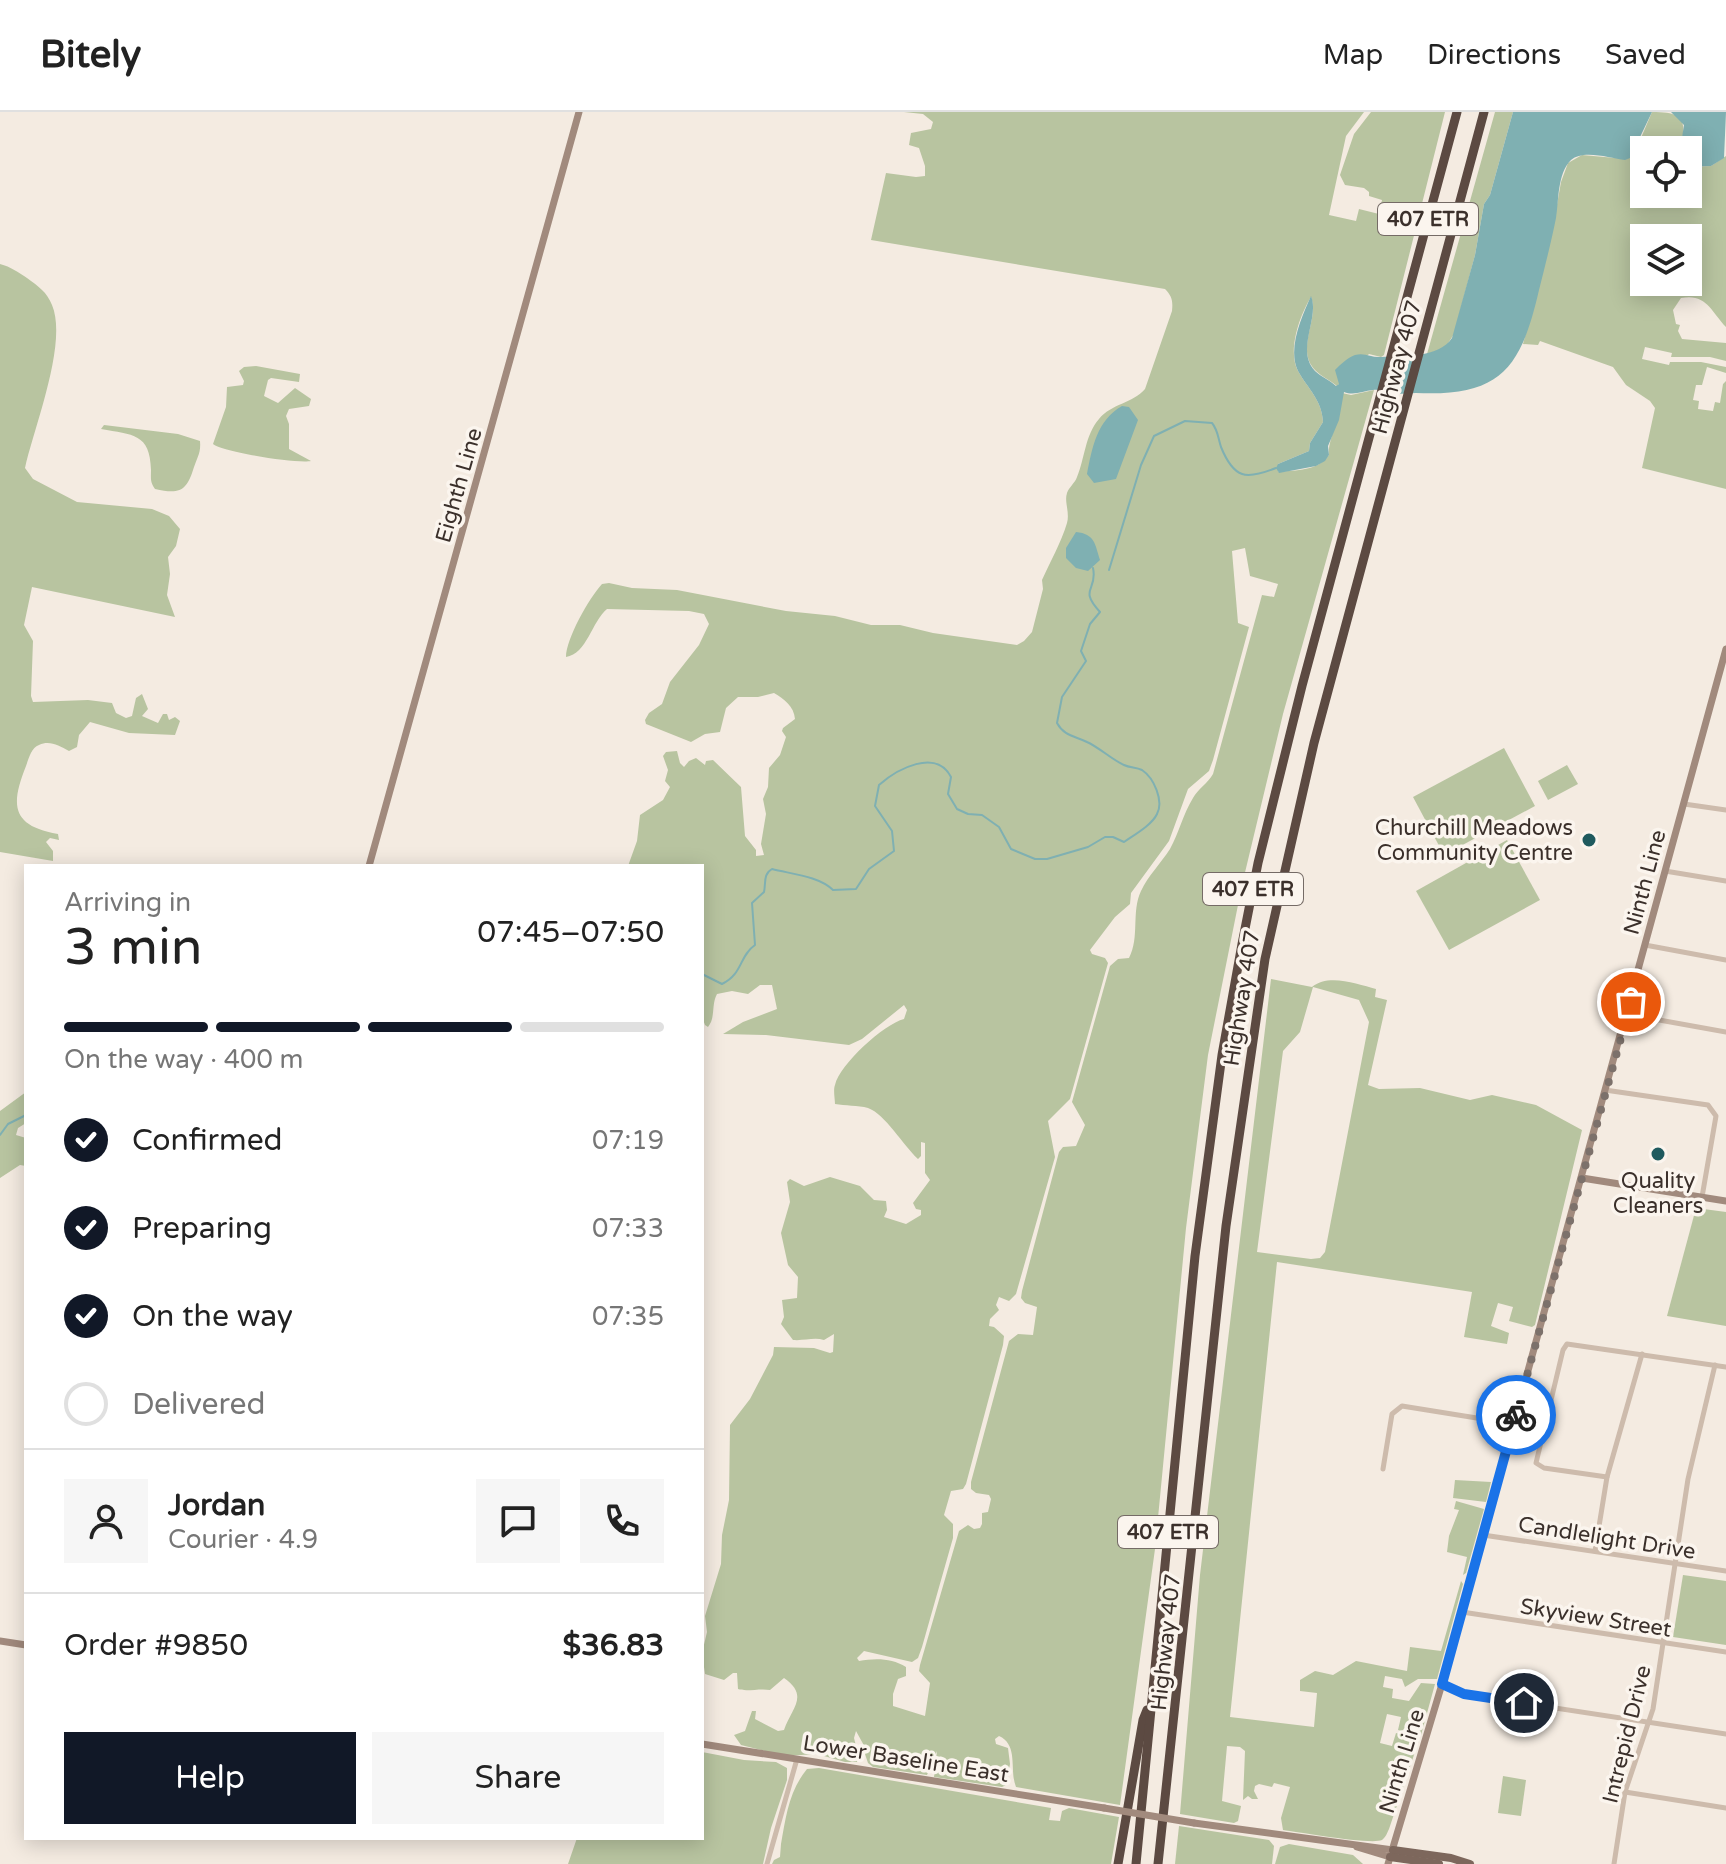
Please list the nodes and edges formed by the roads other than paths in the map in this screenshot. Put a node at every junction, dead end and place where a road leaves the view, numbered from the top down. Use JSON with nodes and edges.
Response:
{"nodes":[{"id":1,"x":579,"y":112,"type":"edge"},
{"id":2,"x":1457,"y":112,"type":"edge"},
{"id":3,"x":1484,"y":112,"type":"edge"},
{"id":4,"x":1726,"y":649,"type":"edge"},
{"id":5,"x":1684,"y":804,"type":"junction"},
{"id":6,"x":1726,"y":810,"type":"edge"},
{"id":7,"x":370,"y":864,"type":"edge"},
{"id":8,"x":1665,"y":871,"type":"junction"},
{"id":9,"x":1726,"y":881,"type":"edge"},
{"id":10,"x":1645,"y":945,"type":"junction"},
{"id":11,"x":1726,"y":960,"type":"edge"},
{"id":12,"x":1626,"y":1014,"type":"junction"},
{"id":13,"x":1726,"y":1032,"type":"edge"},
{"id":14,"x":1605,"y":1090,"type":"junction"},
{"id":15,"x":1582,"y":1178,"type":"junction"},
{"id":16,"x":1702,"y":1197,"type":"junction"},
{"id":17,"x":1726,"y":1201,"type":"edge"},
{"id":18,"x":1642,"y":1354,"type":"junction"},
{"id":19,"x":1715,"y":1365,"type":"junction"},
{"id":20,"x":1726,"y":1367,"type":"edge"},
{"id":21,"x":1514,"y":1424,"type":"junction"},
{"id":22,"x":1383,"y":1469,"type":"dead end"},
{"id":23,"x":1607,"y":1477,"type":"junction"},
{"id":24,"x":1483,"y":1535,"type":"junction"},
{"id":25,"x":1595,"y":1551,"type":"junction"},
{"id":26,"x":1675,"y":1564,"type":"junction"},
{"id":27,"x":1726,"y":1571,"type":"edge"},
{"id":28,"x":1462,"y":1612,"type":"junction"},
{"id":29,"x":0,"y":1641,"type":"edge"},
{"id":30,"x":1663,"y":1643,"type":"junction"},
{"id":31,"x":24,"y":1645,"type":"edge"},
{"id":32,"x":1726,"y":1652,"type":"edge"},
{"id":33,"x":1442,"y":1684,"type":"junction"},
{"id":34,"x":1151,"y":1700,"type":"junction"},
{"id":35,"x":1650,"y":1722,"type":"junction"},
{"id":36,"x":1726,"y":1734,"type":"edge"},
{"id":37,"x":704,"y":1744,"type":"edge"},
{"id":38,"x":797,"y":1758,"type":"junction"},
{"id":39,"x":1625,"y":1792,"type":"junction"},
{"id":40,"x":1726,"y":1808,"type":"edge"},
{"id":41,"x":1390,"y":1857,"type":"edge"},
{"id":42,"x":767,"y":1864,"type":"edge"},
{"id":43,"x":1118,"y":1864,"type":"edge"},
{"id":44,"x":1136,"y":1864,"type":"edge"},
{"id":45,"x":1160,"y":1864,"type":"edge"},
{"id":46,"x":1439,"y":1864,"type":"edge"},
{"id":47,"x":1462,"y":1864,"type":"edge"},
{"id":48,"x":1614,"y":1864,"type":"edge"}],
"edges":[{"from":1,"to":7,"type":"main road","name":"Eighth Line"},
{"from":2,"to":34,"type":"highway","name":"Highway 407","number":"407 ETR"},
{"from":3,"to":45,"type":"highway","name":"Highway 407","number":"407 ETR"},
{"from":4,"to":5,"type":"main road","name":"Ninth Line"},
{"from":5,"to":6,"type":"street"},
{"from":5,"to":8,"type":"main road","name":"Ninth Line"},
{"from":8,"to":9,"type":"street"},
{"from":8,"to":10,"type":"main road","name":"Ninth Line"},
{"from":10,"to":11,"type":"street"},
{"from":10,"to":12,"type":"main road","name":"Ninth Line"},
{"from":12,"to":13,"type":"street"},
{"from":12,"to":14,"type":"main road","name":"Ninth Line"},
{"from":14,"to":15,"type":"main road","name":"Ninth Line"},
{"from":14,"to":16,"type":"street"},
{"from":15,"to":16,"type":"main road"},
{"from":15,"to":21,"type":"main road","name":"Ninth Line"},
{"from":16,"to":17,"type":"main road"},
{"from":18,"to":19,"type":"street"},
{"from":18,"to":23,"type":"street"},
{"from":18,"to":23,"type":"street"},
{"from":19,"to":20,"type":"street"},
{"from":19,"to":26,"type":"street","name":"Intrepid Drive"},
{"from":21,"to":22,"type":"street"},
{"from":21,"to":24,"type":"main road","name":"Ninth Line"},
{"from":23,"to":25,"type":"street"},
{"from":24,"to":25,"type":"street","name":"Candlelight Drive"},
{"from":24,"to":28,"type":"main road","name":"Ninth Line"},
{"from":25,"to":26,"type":"street","name":"Candlelight Drive"},
{"from":26,"to":27,"type":"street","name":"Candlelight Drive"},
{"from":26,"to":30,"type":"street","name":"Intrepid Drive"},
{"from":28,"to":30,"type":"street","name":"Skyview Street"},
{"from":28,"to":33,"type":"main road","name":"Ninth Line"},
{"from":29,"to":31,"type":"main road"},
{"from":30,"to":32,"type":"street","name":"Skyview Street"},
{"from":30,"to":35,"type":"street","name":"Intrepid Drive"},
{"from":33,"to":35,"type":"street"},
{"from":33,"to":41,"type":"main road","name":"Ninth Line"},
{"from":34,"to":43,"type":"highway"},
{"from":34,"to":44,"type":"highway","name":"Highway 407","number":"407 ETR"},
{"from":35,"to":36,"type":"street"},
{"from":35,"to":39,"type":"street","name":"Intrepid Drive"},
{"from":37,"to":38,"type":"main road","name":"Lower Baseline East"},
{"from":38,"to":41,"type":"main road","name":"Lower Baseline East","bridge":true},
{"from":38,"to":42,"type":"street"},
{"from":39,"to":40,"type":"street"},
{"from":39,"to":48,"type":"street","name":"Intrepid Drive"},
{"from":41,"to":46,"type":"main road"},
{"from":41,"to":47,"type":"main road"}]}
